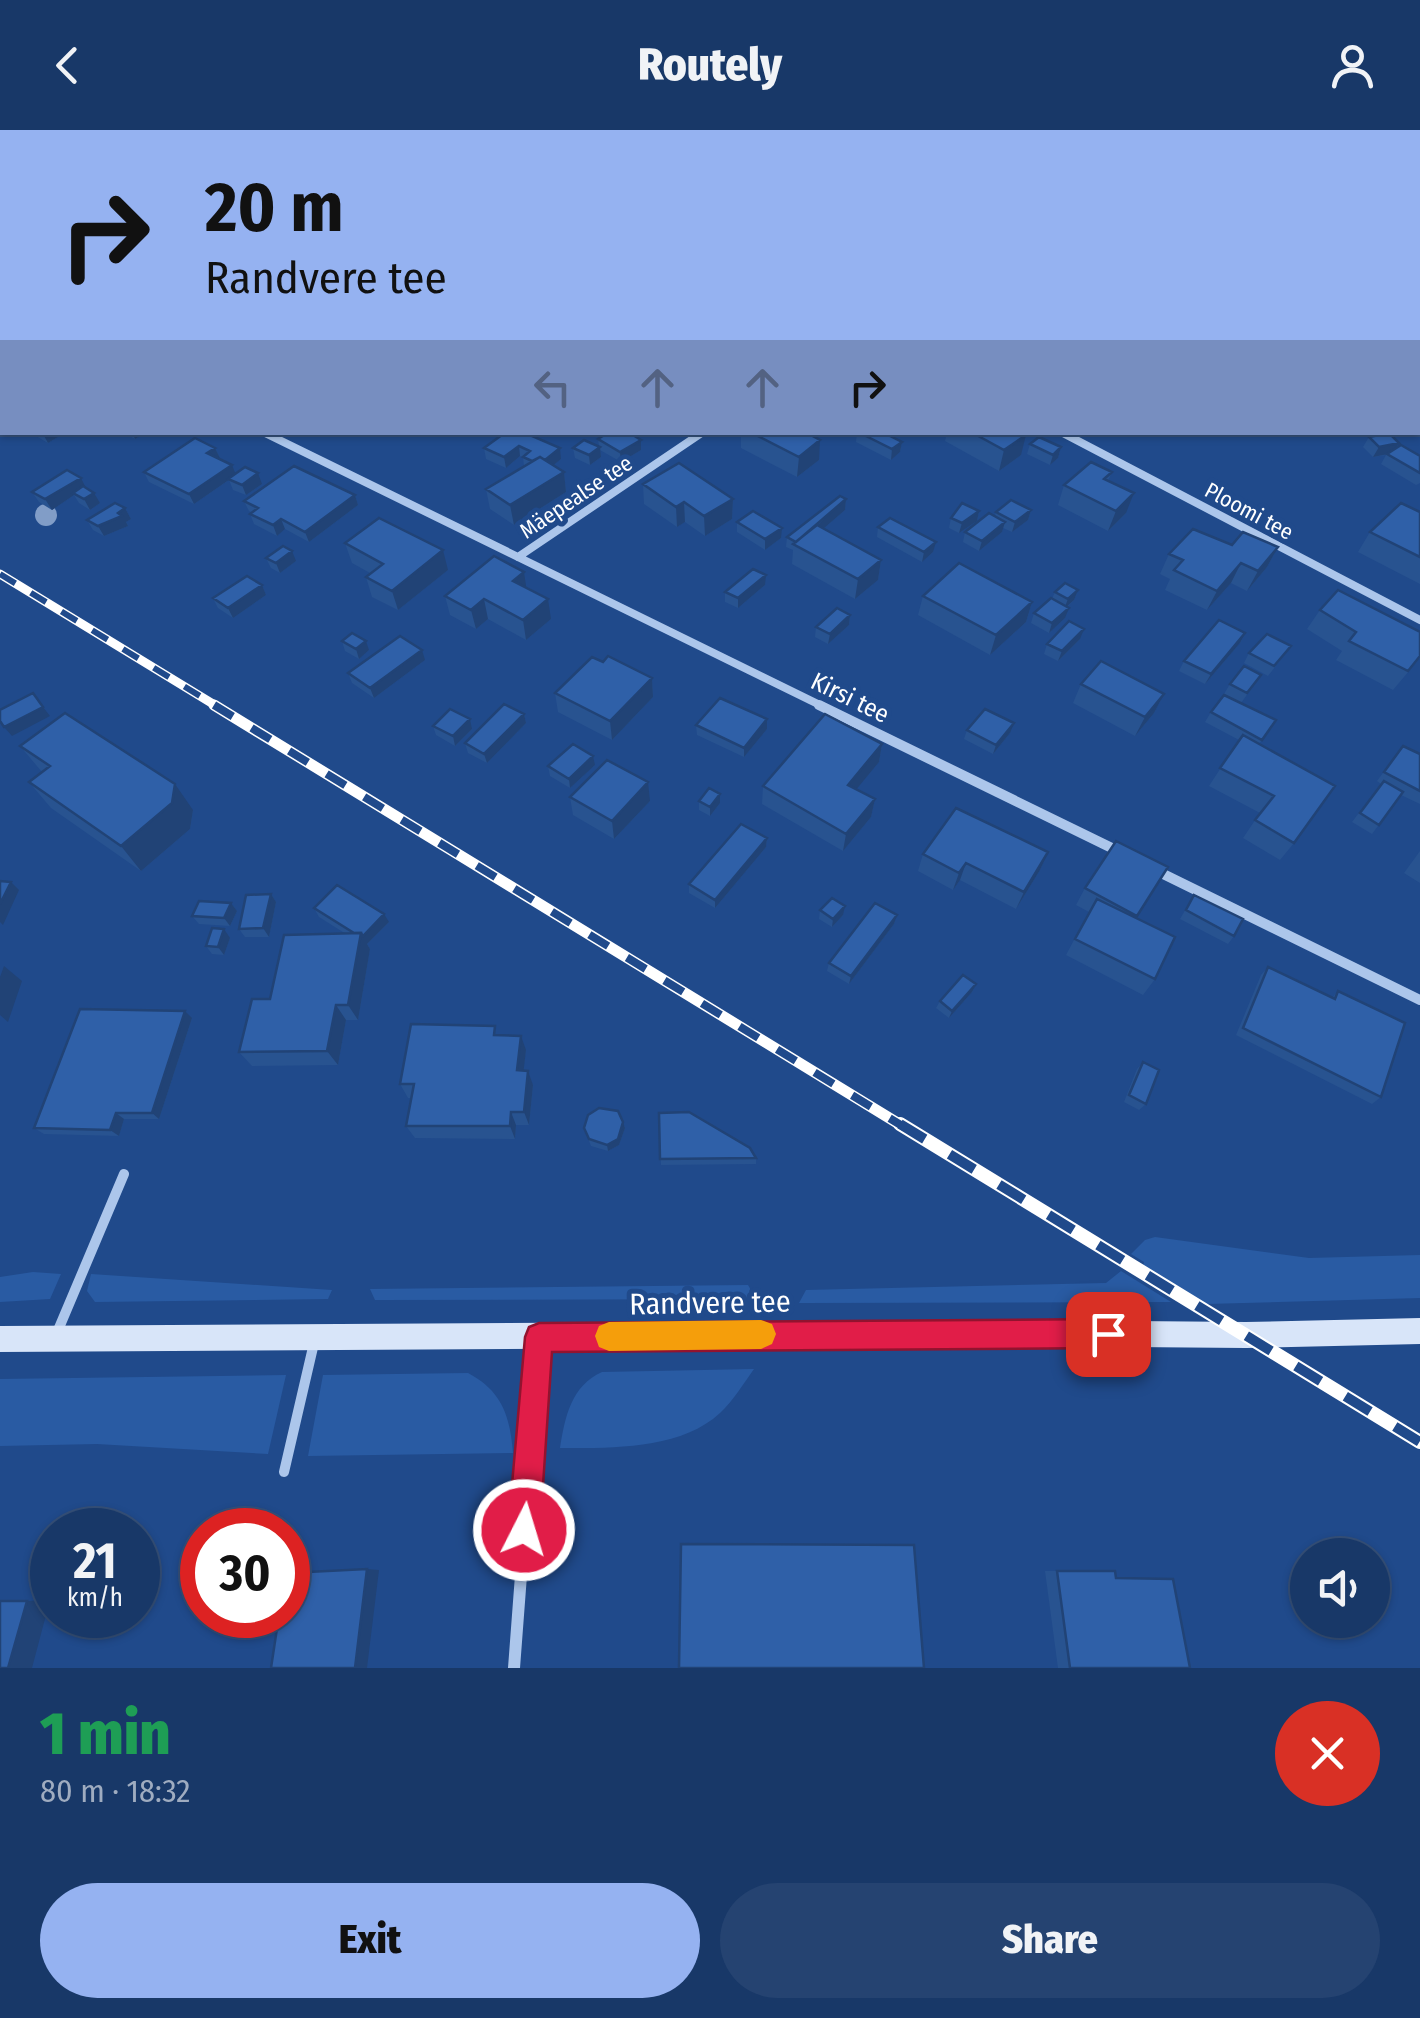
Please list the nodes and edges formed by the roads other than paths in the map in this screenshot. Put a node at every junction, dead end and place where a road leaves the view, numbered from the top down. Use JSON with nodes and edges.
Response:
{"nodes":[{"id":1,"x":269,"y":435,"type":"edge"},
{"id":2,"x":699,"y":435,"type":"edge"},
{"id":3,"x":1067,"y":435,"type":"edge"},
{"id":4,"x":518,"y":557,"type":"junction"},
{"id":5,"x":1420,"y":620,"type":"edge"},
{"id":6,"x":1420,"y":1000,"type":"edge"},
{"id":7,"x":124,"y":1174,"type":"dead end"},
{"id":8,"x":1420,"y":1331,"type":"edge"},
{"id":9,"x":539,"y":1337,"type":"junction"},
{"id":10,"x":315,"y":1338,"type":"junction"},
{"id":11,"x":0,"y":1339,"type":"edge"},
{"id":12,"x":54,"y":1339,"type":"junction"},
{"id":13,"x":284,"y":1472,"type":"dead end"},
{"id":14,"x":514,"y":1668,"type":"edge"}],
"edges":[{"from":1,"to":4,"type":"street","name":"Kirsi tee"},
{"from":2,"to":4,"type":"street","name":"Mäepealse tee"},
{"from":3,"to":5,"type":"street","name":"Ploomi tee"},
{"from":4,"to":6,"type":"street","name":"Kirsi tee"},
{"from":7,"to":12,"type":"lane"},
{"from":8,"to":9,"type":"main road","name":"Randvere tee"},
{"from":9,"to":10,"type":"main road","name":"Randvere tee"},
{"from":9,"to":14,"type":"street"},
{"from":10,"to":12,"type":"main road","name":"Randvere tee"},
{"from":10,"to":13,"type":"lane"},
{"from":11,"to":12,"type":"main road","name":"Randvere tee"}]}
